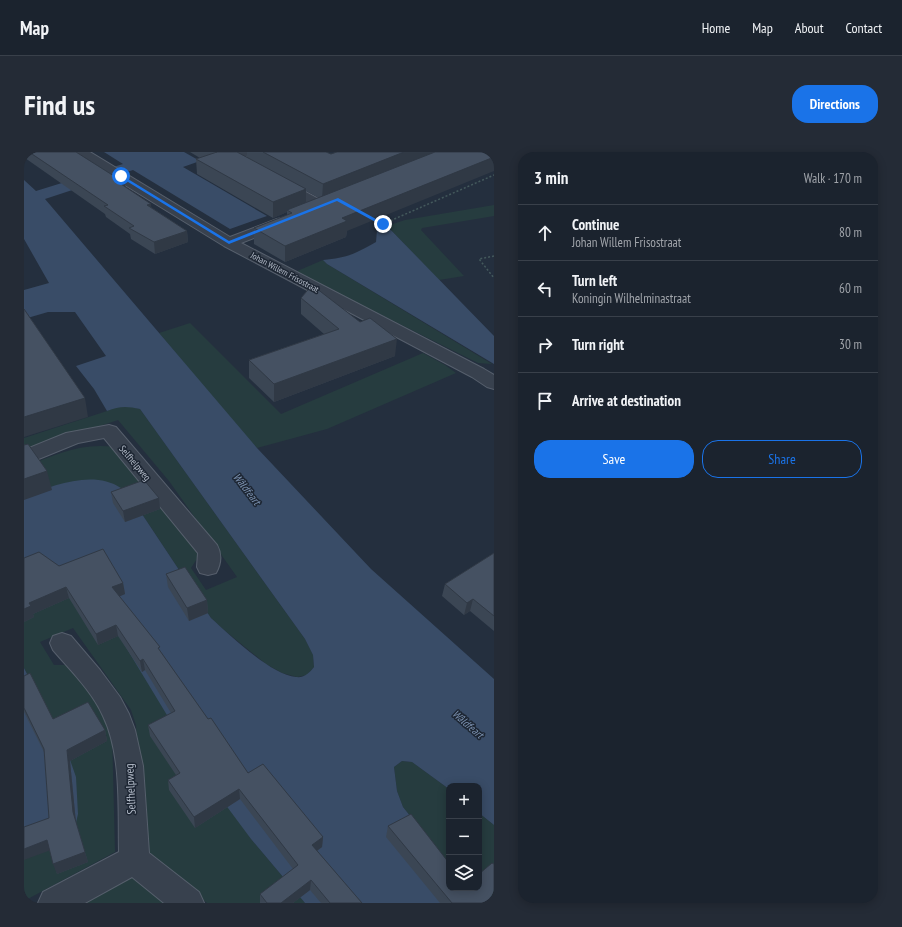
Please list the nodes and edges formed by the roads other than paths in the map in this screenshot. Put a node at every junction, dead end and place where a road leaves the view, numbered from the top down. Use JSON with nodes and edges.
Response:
{"nodes":[{"id":1,"x":82,"y":152,"type":"edge"},
{"id":2,"x":241,"y":156,"type":"edge"},
{"id":3,"x":306,"y":212,"type":"edge"},
{"id":4,"x":292,"y":217,"type":"edge"},
{"id":5,"x":229,"y":242,"type":"junction"},
{"id":6,"x":494,"y":383,"type":"edge"},
{"id":7,"x":24,"y":458,"type":"edge"},
{"id":8,"x":208,"y":567,"type":"dead end"},
{"id":9,"x":62,"y":643,"type":"dead end"},
{"id":10,"x":134,"y":860,"type":"junction"},
{"id":11,"x":54,"y":903,"type":"edge"},
{"id":12,"x":188,"y":903,"type":"edge"}],
"edges":[{"from":1,"to":5,"type":"street","name":"Johan Willem Frisostraat"},
{"from":2,"to":3,"type":"street"},
{"from":4,"to":5,"type":"street"},
{"from":5,"to":6,"type":"street","name":"Johan Willem Frisostraat"},
{"from":7,"to":8,"type":"street","name":"Selfhelpweg"},
{"from":9,"to":10,"type":"street","name":"Selfhelpweg"},
{"from":10,"to":11,"type":"street"},
{"from":10,"to":12,"type":"street"}]}
